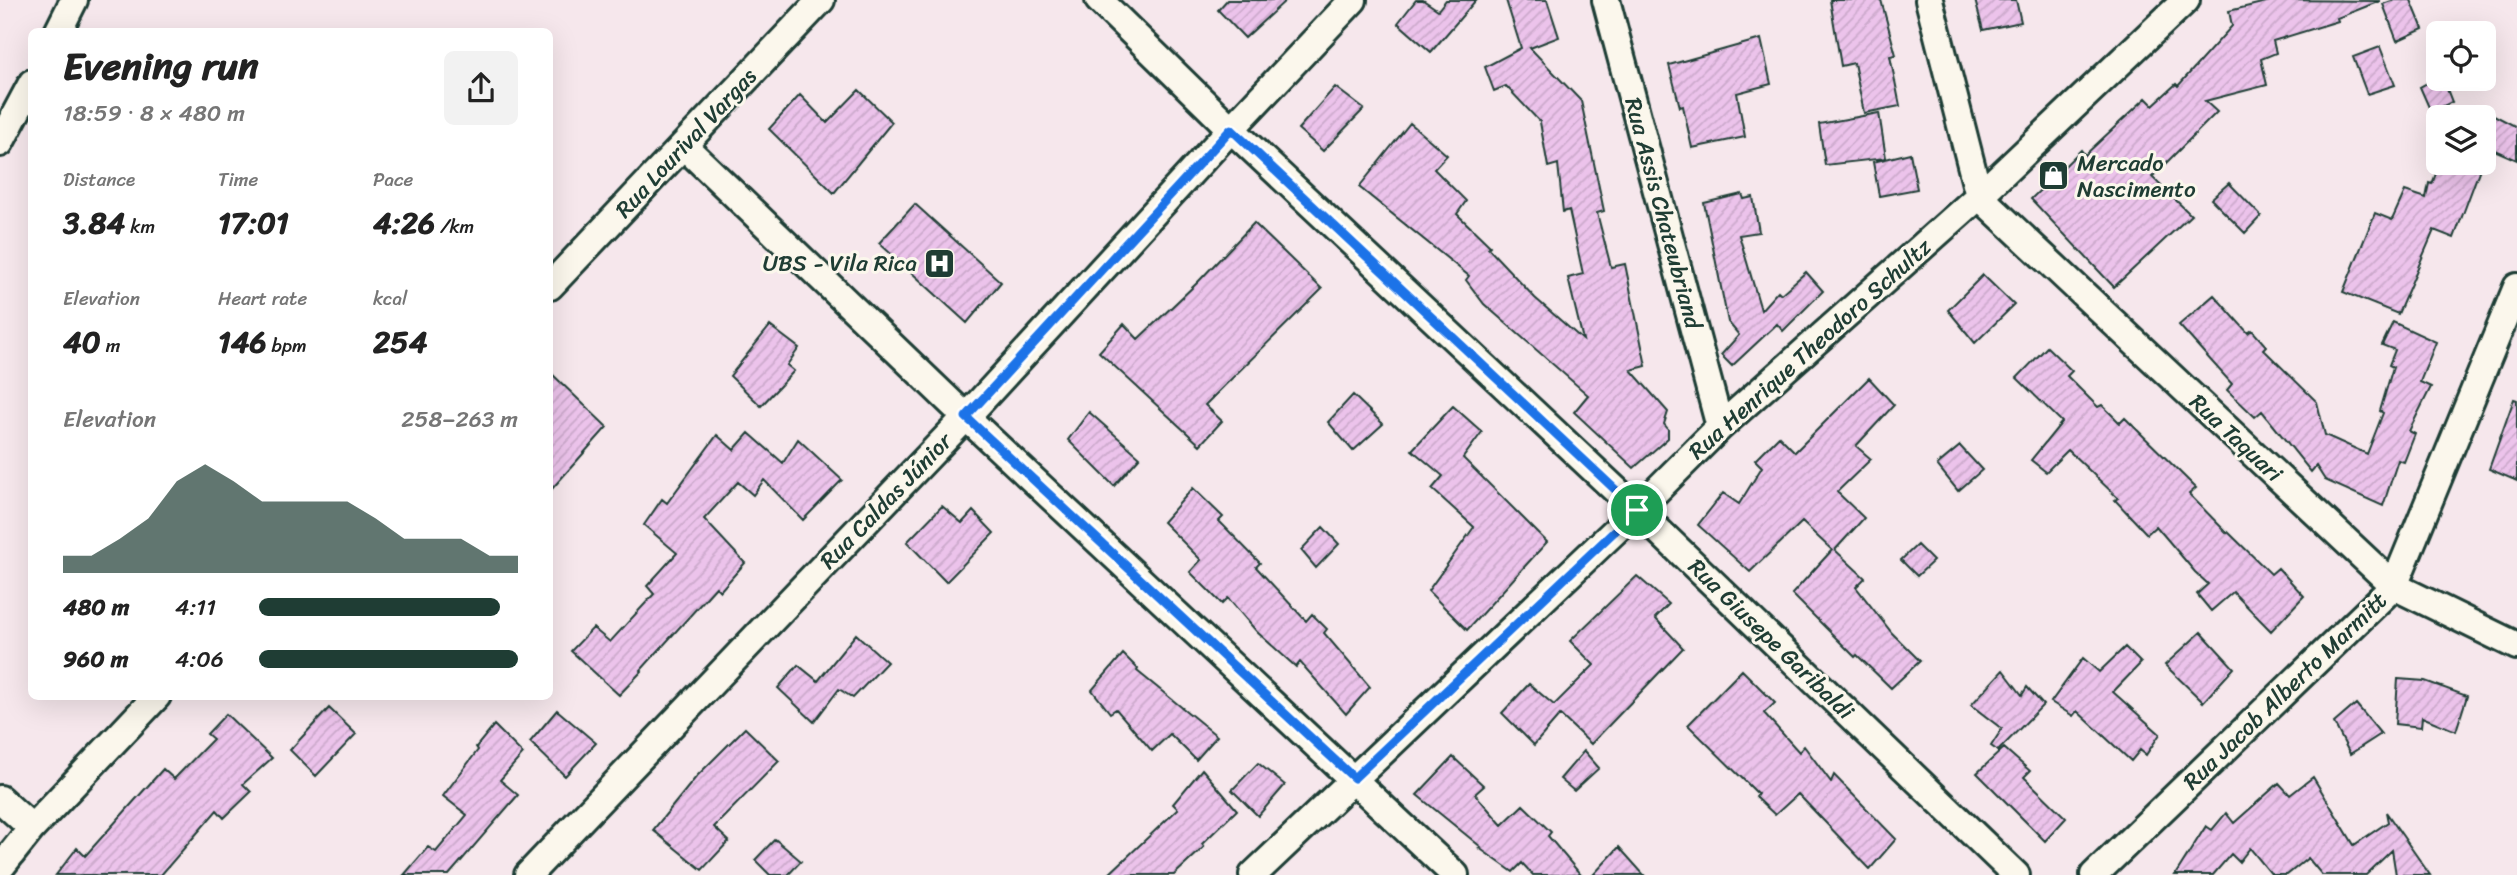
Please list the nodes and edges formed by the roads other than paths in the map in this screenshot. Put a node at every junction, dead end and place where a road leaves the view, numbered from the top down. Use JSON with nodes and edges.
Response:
{"nodes":[{"id":1,"x":75,"y":0,"type":"edge"},
{"id":2,"x":821,"y":0,"type":"edge"},
{"id":3,"x":1099,"y":0,"type":"edge"},
{"id":4,"x":1353,"y":0,"type":"edge"},
{"id":5,"x":1606,"y":0,"type":"edge"},
{"id":6,"x":1929,"y":0,"type":"edge"},
{"id":7,"x":2186,"y":0,"type":"edge"},
{"id":8,"x":60,"y":28,"type":"edge"},
{"id":9,"x":28,"y":90,"type":"edge"},
{"id":10,"x":1231,"y":129,"type":"junction"},
{"id":11,"x":0,"y":143,"type":"edge"},
{"id":12,"x":684,"y":146,"type":"junction"},
{"id":13,"x":1979,"y":196,"type":"junction"},
{"id":14,"x":553,"y":283,"type":"edge"},
{"id":15,"x":2517,"y":287,"type":"edge"},
{"id":16,"x":966,"y":417,"type":"junction"},
{"id":17,"x":1720,"y":427,"type":"junction"},
{"id":18,"x":1637,"y":510,"type":"junction"},
{"id":19,"x":2394,"y":586,"type":"junction"},
{"id":20,"x":2517,"y":646,"type":"edge"},
{"id":21,"x":153,"y":700,"type":"edge"},
{"id":22,"x":1354,"y":778,"type":"junction"},
{"id":23,"x":0,"y":799,"type":"edge"},
{"id":24,"x":32,"y":828,"type":"junction"},
{"id":25,"x":0,"y":868,"type":"edge"},
{"id":26,"x":528,"y":875,"type":"edge"},
{"id":27,"x":1253,"y":875,"type":"edge"},
{"id":28,"x":1455,"y":875,"type":"edge"},
{"id":29,"x":2016,"y":875,"type":"edge"},
{"id":30,"x":2094,"y":875,"type":"edge"}],
"edges":[{"from":1,"to":8,"type":"street"},
{"from":2,"to":12,"type":"street","name":"Rua Lourival Vargas"},
{"from":3,"to":10,"type":"street","name":"Rua Giusepe Garibaldi"},
{"from":4,"to":10,"type":"street","name":"Rua Caldas Júnior"},
{"from":5,"to":17,"type":"street","name":"Rua Assis Chateubriand"},
{"from":6,"to":13,"type":"street"},
{"from":7,"to":13,"type":"street","name":"Rua Henrique Theodoro Schultz"},
{"from":9,"to":11,"type":"street"},
{"from":10,"to":16,"type":"street","name":"Rua Caldas Júnior"},
{"from":10,"to":18,"type":"street","name":"Rua Giusepe Garibaldi"},
{"from":12,"to":14,"type":"street","name":"Rua Lourival Vargas"},
{"from":12,"to":16,"type":"street"},
{"from":13,"to":17,"type":"street","name":"Rua Henrique Theodoro Schultz"},
{"from":13,"to":19,"type":"street","name":"Rua Taquari"},
{"from":15,"to":19,"type":"street","name":"Rua Jacob Alberto Marmitt"},
{"from":16,"to":22,"type":"street"},
{"from":16,"to":26,"type":"street","name":"Rua Caldas Júnior"},
{"from":17,"to":18,"type":"street","name":"Rua Henrique Theodoro Schultz"},
{"from":18,"to":22,"type":"street","name":"Rua Henrique Theodoro Schultz"},
{"from":18,"to":29,"type":"street","name":"Rua Giusepe Garibaldi"},
{"from":19,"to":20,"type":"street","name":"Rua Taquari"},
{"from":19,"to":30,"type":"street","name":"Rua Jacob Alberto Marmitt"},
{"from":21,"to":24,"type":"street"},
{"from":22,"to":27,"type":"street","name":"Rua Henrique Theodoro Schultz"},
{"from":22,"to":28,"type":"street"},
{"from":23,"to":24,"type":"street"},
{"from":24,"to":25,"type":"street"}]}
